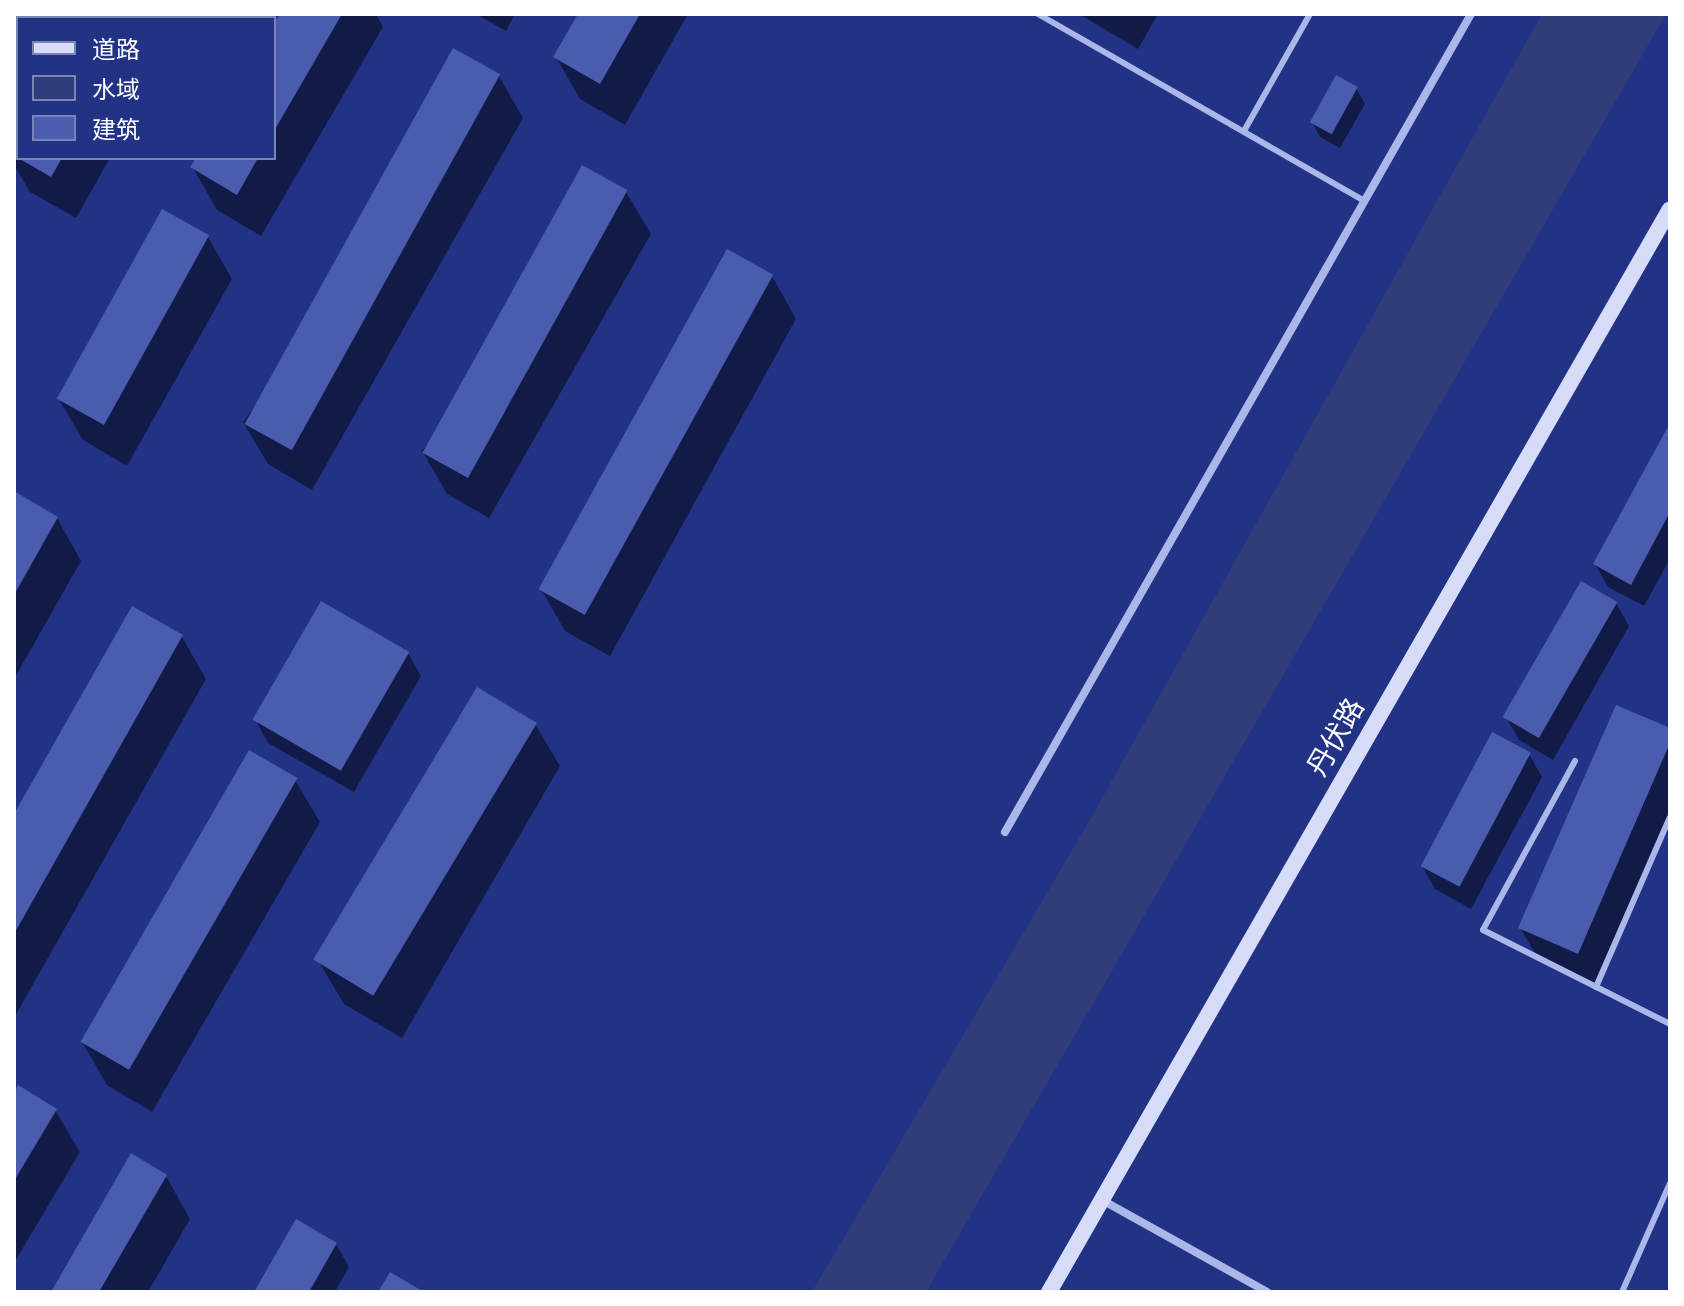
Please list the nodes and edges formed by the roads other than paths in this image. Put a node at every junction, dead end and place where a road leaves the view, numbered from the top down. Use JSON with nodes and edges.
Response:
{"nodes":[{"id":1,"x":1038,"y":14,"type":"edge"},
{"id":2,"x":1310,"y":14,"type":"edge"},
{"id":3,"x":1471,"y":14,"type":"edge"},
{"id":4,"x":1244,"y":131,"type":"junction"},
{"id":5,"x":1363,"y":200,"type":"junction"},
{"id":6,"x":1670,"y":209,"type":"edge"},
{"id":7,"x":1575,"y":761,"type":"dead end"},
{"id":8,"x":1670,"y":817,"type":"edge"},
{"id":9,"x":1005,"y":832,"type":"dead end"},
{"id":10,"x":1596,"y":987,"type":"junction"},
{"id":11,"x":1670,"y":1024,"type":"edge"},
{"id":12,"x":1670,"y":1183,"type":"edge"},
{"id":13,"x":1102,"y":1200,"type":"junction"},
{"id":14,"x":1049,"y":1292,"type":"edge"},
{"id":15,"x":1267,"y":1292,"type":"edge"},
{"id":16,"x":1622,"y":1292,"type":"edge"}],
"edges":[{"from":1,"to":4,"type":"lane"},
{"from":2,"to":4,"type":"lane"},
{"from":3,"to":5,"type":"street"},
{"from":4,"to":5,"type":"lane"},
{"from":5,"to":9,"type":"street"},
{"from":6,"to":13,"type":"main road","name":"丹伏路"},
{"from":7,"to":10,"type":"lane"},
{"from":8,"to":10,"type":"lane"},
{"from":10,"to":11,"type":"lane"},
{"from":12,"to":16,"type":"lane"},
{"from":13,"to":14,"type":"main road","name":"丹伏路"},
{"from":13,"to":15,"type":"street"}]}
